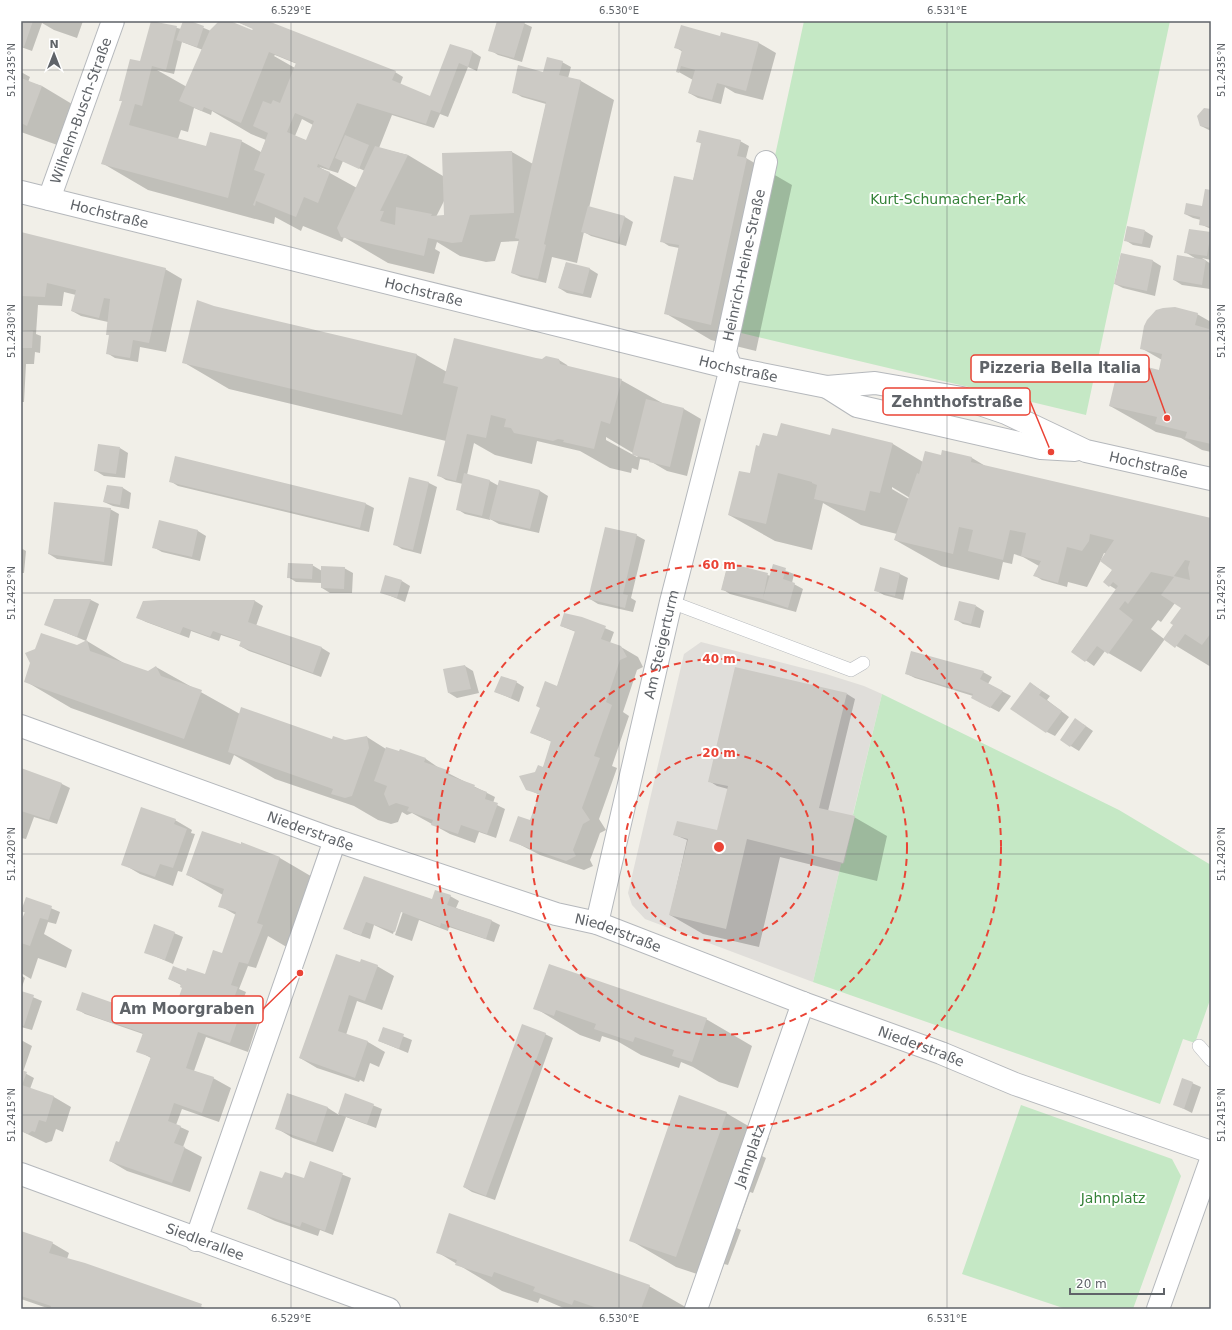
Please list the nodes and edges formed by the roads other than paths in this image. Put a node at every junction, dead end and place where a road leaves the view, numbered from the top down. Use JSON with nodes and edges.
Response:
{"nodes":[{"id":1,"x":113,"y":21,"type":"edge"},
{"id":2,"x":766,"y":162,"type":"dead end"},
{"id":3,"x":21,"y":192,"type":"edge"},
{"id":4,"x":50,"y":200,"type":"junction"},
{"id":5,"x":730,"y":368,"type":"junction"},
{"id":6,"x":827,"y":387,"type":"junction"},
{"id":7,"x":1086,"y":451,"type":"junction"},
{"id":8,"x":1211,"y":479,"type":"edge"},
{"id":9,"x":671,"y":602,"type":"junction"},
{"id":10,"x":863,"y":663,"type":"dead end"},
{"id":11,"x":21,"y":726,"type":"edge"},
{"id":12,"x":335,"y":840,"type":"junction"},
{"id":13,"x":597,"y":923,"type":"junction"},
{"id":14,"x":803,"y":1003,"type":"junction"},
{"id":15,"x":1199,"y":1046,"type":"dead end"},
{"id":16,"x":1211,"y":1060,"type":"edge"},
{"id":17,"x":1211,"y":1152,"type":"edge"},
{"id":18,"x":1211,"y":1160,"type":"edge"},
{"id":19,"x":21,"y":1174,"type":"edge"},
{"id":20,"x":196,"y":1240,"type":"junction"},
{"id":21,"x":389,"y":1309,"type":"edge"},
{"id":22,"x":696,"y":1309,"type":"edge"},
{"id":23,"x":1158,"y":1309,"type":"edge"}],
"edges":[{"from":1,"to":4,"type":"street","name":"Wilhelm-Busch-Straße"},
{"from":2,"to":5,"type":"street","name":"Heinrich-Heine-Straße"},
{"from":3,"to":4,"type":"street","name":"Hochstraße"},
{"from":4,"to":5,"type":"street","name":"Hochstraße"},
{"from":5,"to":6,"type":"street","name":"Hochstraße"},
{"from":5,"to":9,"type":"street","name":"Am Steigerturm"},
{"from":6,"to":7,"type":"street","name":"Hochstraße"},
{"from":6,"to":7,"type":"street","name":"Hochstraße"},
{"from":7,"to":8,"type":"street","name":"Hochstraße"},
{"from":9,"to":10,"type":"lane"},
{"from":9,"to":13,"type":"street","name":"Am Steigerturm"},
{"from":11,"to":12,"type":"street","name":"Niederstraße"},
{"from":12,"to":13,"type":"street","name":"Niederstraße"},
{"from":12,"to":20,"type":"street"},
{"from":13,"to":14,"type":"street","name":"Niederstraße"},
{"from":14,"to":17,"type":"street","name":"Niederstraße"},
{"from":14,"to":22,"type":"street","name":"Jahnplatz"},
{"from":15,"to":16,"type":"lane"},
{"from":18,"to":23,"type":"street"},
{"from":19,"to":20,"type":"street","name":"Siedlerallee"},
{"from":20,"to":21,"type":"street","name":"Siedlerallee"}]}
